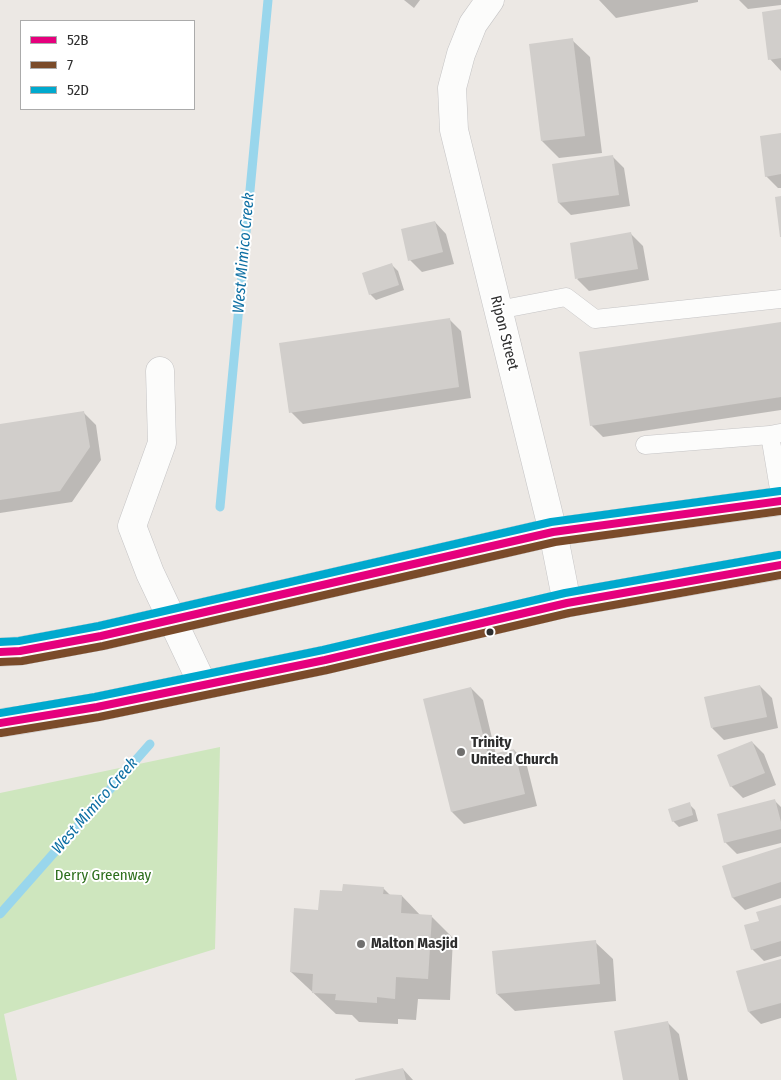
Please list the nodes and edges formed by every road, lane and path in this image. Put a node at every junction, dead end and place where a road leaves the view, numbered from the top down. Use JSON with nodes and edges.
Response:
{"nodes":[{"id":1,"x":490,"y":0,"type":"edge"},
{"id":2,"x":781,"y":299,"type":"edge"},
{"id":3,"x":498,"y":310,"type":"junction"},
{"id":4,"x":160,"y":371,"type":"dead end"},
{"id":5,"x":776,"y":434,"type":"edge"},
{"id":6,"x":645,"y":445,"type":"dead end"},
{"id":7,"x":781,"y":501,"type":"edge"},
{"id":8,"x":553,"y":532,"type":"junction"},
{"id":9,"x":781,"y":565,"type":"edge"},
{"id":10,"x":567,"y":603,"type":"junction"},
{"id":11,"x":172,"y":619,"type":"junction"},
{"id":12,"x":0,"y":652,"type":"edge"},
{"id":13,"x":203,"y":685,"type":"junction"},
{"id":14,"x":0,"y":723,"type":"edge"}],
"edges":[{"from":1,"to":3,"type":"main road","name":"Ripon Street"},
{"from":2,"to":3,"type":"lane"},
{"from":3,"to":8,"type":"main road","name":"Ripon Street"},
{"from":4,"to":11,"type":"main road"},
{"from":5,"to":6,"type":"lane"},
{"from":5,"to":7,"type":"lane"},
{"from":7,"to":8,"type":"main road"},
{"from":8,"to":10,"type":"main road","name":"Ripon Street"},
{"from":8,"to":11,"type":"main road"},
{"from":9,"to":10,"type":"main road"},
{"from":10,"to":13,"type":"main road"},
{"from":11,"to":12,"type":"main road"},
{"from":11,"to":13,"type":"main road"},
{"from":13,"to":14,"type":"main road"}]}
